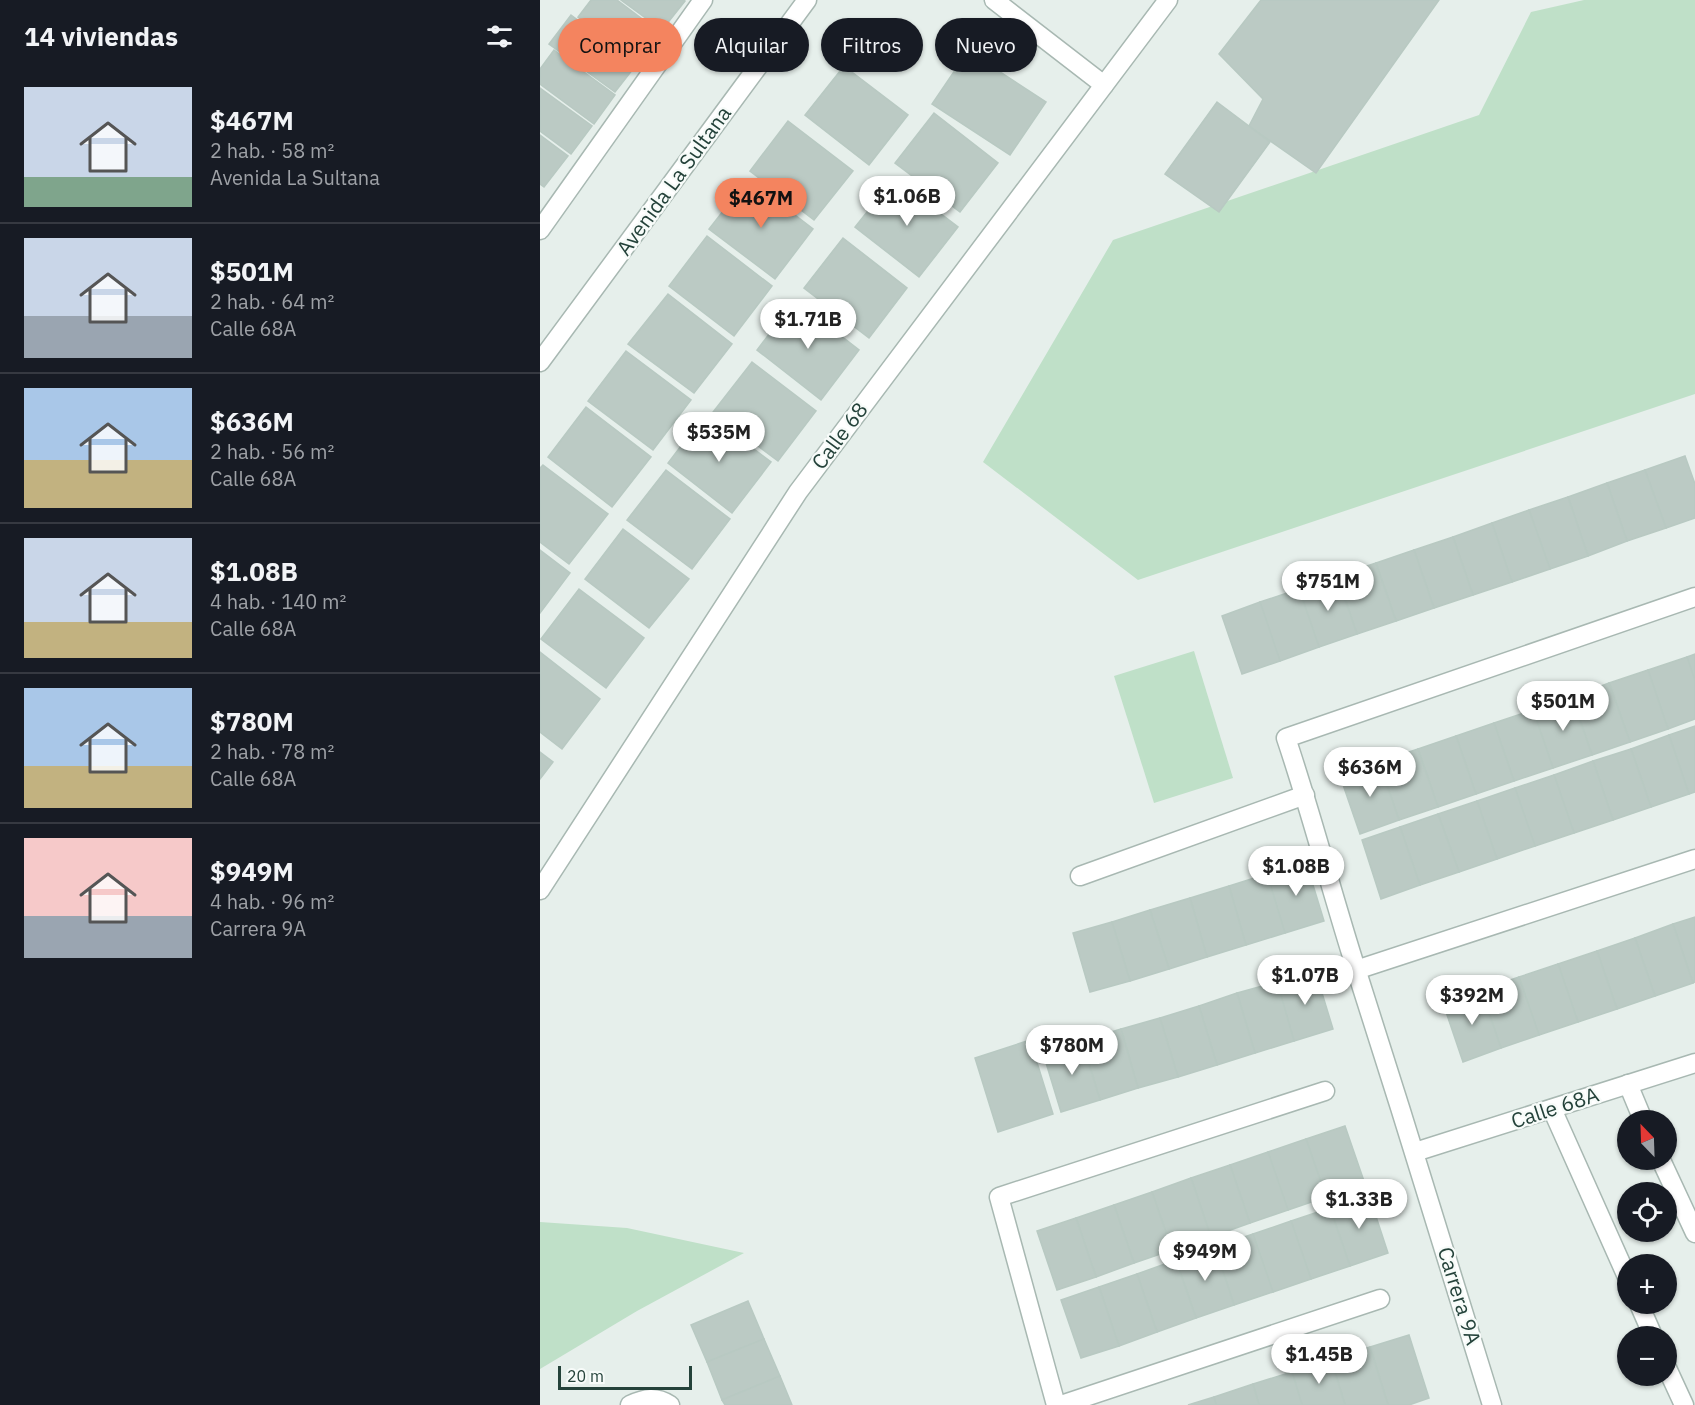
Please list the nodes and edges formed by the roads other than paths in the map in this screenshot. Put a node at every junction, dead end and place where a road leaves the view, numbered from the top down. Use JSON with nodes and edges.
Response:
{"nodes":[{"id":1,"x":703,"y":0,"type":"edge"},
{"id":2,"x":807,"y":0,"type":"edge"},
{"id":3,"x":994,"y":0,"type":"edge"},
{"id":4,"x":1168,"y":0,"type":"edge"},
{"id":5,"x":1104,"y":85,"type":"junction"},
{"id":6,"x":540,"y":230,"type":"edge"},
{"id":7,"x":540,"y":362,"type":"edge"},
{"id":8,"x":1695,"y":597,"type":"edge"},
{"id":9,"x":1305,"y":795,"type":"junction"},
{"id":10,"x":1695,"y":859,"type":"edge"},
{"id":11,"x":1080,"y":876,"type":"dead end"},
{"id":12,"x":540,"y":890,"type":"edge"},
{"id":13,"x":1356,"y":970,"type":"junction"},
{"id":14,"x":1695,"y":1063,"type":"edge"},
{"id":15,"x":1628,"y":1084,"type":"junction"},
{"id":16,"x":1325,"y":1091,"type":"dead end"},
{"id":17,"x":1552,"y":1109,"type":"junction"},
{"id":18,"x":1639,"y":1110,"type":"edge"},
{"id":19,"x":1415,"y":1152,"type":"junction"},
{"id":20,"x":1666,"y":1170,"type":"edge"},
{"id":21,"x":1695,"y":1233,"type":"edge"},
{"id":22,"x":1617,"y":1254,"type":"edge"},
{"id":23,"x":1380,"y":1299,"type":"dead end"},
{"id":24,"x":1675,"y":1386,"type":"edge"},
{"id":25,"x":630,"y":1405,"type":"edge"},
{"id":26,"x":670,"y":1405,"type":"edge"},
{"id":27,"x":1056,"y":1405,"type":"edge"},
{"id":28,"x":1061,"y":1405,"type":"edge"},
{"id":29,"x":1492,"y":1405,"type":"edge"},
{"id":30,"x":1684,"y":1405,"type":"edge"}],
"edges":[{"from":1,"to":6,"type":"street"},
{"from":2,"to":7,"type":"street","name":"Avenida La Sultana"},
{"from":3,"to":5,"type":"street"},
{"from":4,"to":5,"type":"street","name":"Calle 68"},
{"from":5,"to":12,"type":"street","name":"Calle 68"},
{"from":8,"to":9,"type":"street","name":"Carrera 9A"},
{"from":9,"to":11,"type":"street"},
{"from":9,"to":13,"type":"street","name":"Carrera 9A"},
{"from":10,"to":13,"type":"street"},
{"from":13,"to":19,"type":"street","name":"Carrera 9A"},
{"from":14,"to":15,"type":"street","name":"Calle 68A"},
{"from":15,"to":17,"type":"street","name":"Calle 68A"},
{"from":15,"to":18,"type":"street"},
{"from":16,"to":27,"type":"street"},
{"from":17,"to":19,"type":"street","name":"Calle 68A"},
{"from":17,"to":22,"type":"street"},
{"from":19,"to":29,"type":"street","name":"Carrera 9A"},
{"from":20,"to":21,"type":"street"},
{"from":23,"to":28,"type":"street"},
{"from":24,"to":30,"type":"street"},
{"from":25,"to":26,"type":"street"}]}
